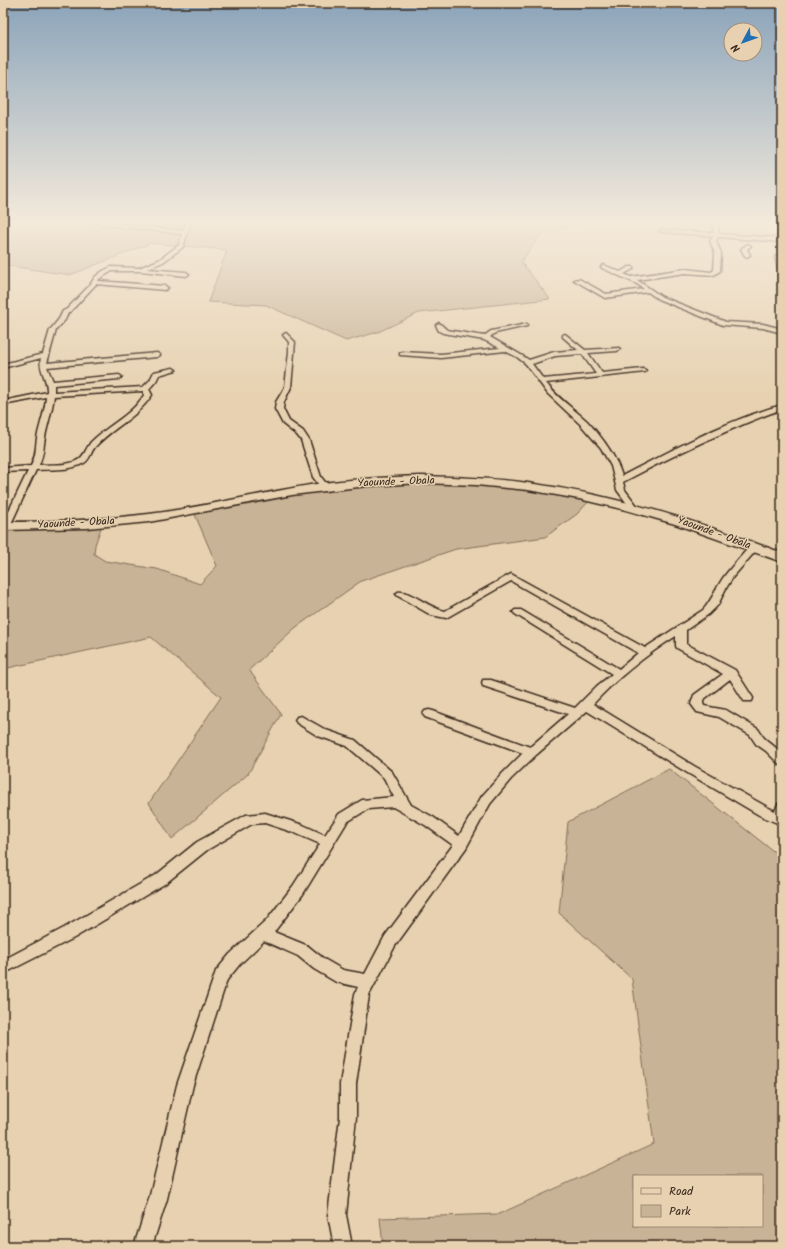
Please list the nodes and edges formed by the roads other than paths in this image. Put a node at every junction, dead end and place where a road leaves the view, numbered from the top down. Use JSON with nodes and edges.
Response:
{"nodes":[{"id":1,"x":130,"y":280,"type":"dead end"},
{"id":2,"x":577,"y":280,"type":"dead end"},
{"id":3,"x":633,"y":280,"type":"edge"},
{"id":4,"x":94,"y":282,"type":"joint"},
{"id":5,"x":123,"y":284,"type":"junction"},
{"id":6,"x":166,"y":288,"type":"dead end"},
{"id":7,"x":649,"y":290,"type":"junction"},
{"id":8,"x":439,"y":325,"type":"dead end"},
{"id":9,"x":525,"y":325,"type":"dead end"},
{"id":10,"x":782,"y":331,"type":"edge"},
{"id":11,"x":286,"y":335,"type":"dead end"},
{"id":12,"x":565,"y":336,"type":"dead end"},
{"id":13,"x":486,"y":338,"type":"junction"},
{"id":14,"x":609,"y":341,"type":"dead end"},
{"id":15,"x":507,"y":349,"type":"junction"},
{"id":16,"x":584,"y":352,"type":"junction"},
{"id":17,"x":402,"y":354,"type":"dead end"},
{"id":18,"x":45,"y":355,"type":"junction"},
{"id":19,"x":158,"y":355,"type":"dead end"},
{"id":20,"x":528,"y":363,"type":"junction"},
{"id":21,"x":43,"y":365,"type":"junction"},
{"id":22,"x":3,"y":366,"type":"edge"},
{"id":23,"x":172,"y":370,"type":"dead end"},
{"id":24,"x":643,"y":371,"type":"dead end"},
{"id":25,"x":600,"y":375,"type":"junction"},
{"id":26,"x":119,"y":377,"type":"dead end"},
{"id":27,"x":541,"y":381,"type":"junction"},
{"id":28,"x":50,"y":384,"type":"junction"},
{"id":29,"x":145,"y":389,"type":"junction"},
{"id":30,"x":49,"y":395,"type":"junction"},
{"id":31,"x":3,"y":403,"type":"edge"},
{"id":32,"x":782,"y":407,"type":"edge"},
{"id":33,"x":34,"y":468,"type":"junction"},
{"id":34,"x":3,"y":470,"type":"edge"},
{"id":35,"x":619,"y":480,"type":"junction"},
{"id":36,"x":325,"y":487,"type":"junction"},
{"id":37,"x":634,"y":507,"type":"junction"},
{"id":38,"x":5,"y":526,"type":"edge"},
{"id":39,"x":754,"y":547,"type":"junction"},
{"id":40,"x":782,"y":558,"type":"edge"},
{"id":41,"x":402,"y":594,"type":"dead end"},
{"id":42,"x":518,"y":612,"type":"dead end"},
{"id":43,"x":681,"y":628,"type":"junction"},
{"id":44,"x":646,"y":653,"type":"junction"},
{"id":45,"x":731,"y":673,"type":"junction"},
{"id":46,"x":620,"y":674,"type":"junction"},
{"id":47,"x":487,"y":683,"type":"dead end"},
{"id":48,"x":748,"y":698,"type":"dead end"},
{"id":49,"x":582,"y":709,"type":"junction"},
{"id":50,"x":430,"y":714,"type":"dead end"},
{"id":51,"x":301,"y":720,"type":"dead end"},
{"id":52,"x":532,"y":752,"type":"junction"},
{"id":53,"x":782,"y":760,"type":"edge"},
{"id":54,"x":782,"y":808,"type":"edge"},
{"id":55,"x":407,"y":809,"type":"junction"},
{"id":56,"x":328,"y":842,"type":"junction"},
{"id":57,"x":461,"y":844,"type":"junction"},
{"id":58,"x":262,"y":934,"type":"junction"},
{"id":59,"x":3,"y":967,"type":"edge"},
{"id":60,"x":368,"y":981,"type":"junction"},
{"id":61,"x":143,"y":1246,"type":"edge"},
{"id":62,"x":343,"y":1246,"type":"edge"}],
"edges":[{"from":1,"to":5,"type":"street"},
{"from":2,"to":7,"type":"street"},
{"from":3,"to":7,"type":"street"},
{"from":4,"to":5,"type":"street"},
{"from":4,"to":18,"type":"street"},
{"from":5,"to":6,"type":"street"},
{"from":7,"to":10,"type":"street"},
{"from":8,"to":13,"type":"street"},
{"from":9,"to":13,"type":"street"},
{"from":11,"to":36,"type":"street"},
{"from":12,"to":16,"type":"street"},
{"from":13,"to":15,"type":"street"},
{"from":14,"to":16,"type":"street"},
{"from":15,"to":17,"type":"street"},
{"from":15,"to":20,"type":"street"},
{"from":16,"to":20,"type":"street"},
{"from":16,"to":25,"type":"street"},
{"from":18,"to":21,"type":"street"},
{"from":18,"to":22,"type":"street"},
{"from":19,"to":21,"type":"street"},
{"from":20,"to":27,"type":"street"},
{"from":21,"to":28,"type":"street"},
{"from":23,"to":29,"type":"street"},
{"from":24,"to":25,"type":"street"},
{"from":25,"to":27,"type":"street"},
{"from":26,"to":28,"type":"street"},
{"from":27,"to":35,"type":"street"},
{"from":28,"to":30,"type":"street"},
{"from":29,"to":30,"type":"street"},
{"from":29,"to":33,"type":"street"},
{"from":30,"to":31,"type":"street"},
{"from":30,"to":33,"type":"street"},
{"from":32,"to":35,"type":"street"},
{"from":33,"to":34,"type":"street"},
{"from":33,"to":38,"type":"street"},
{"from":35,"to":37,"type":"street"},
{"from":36,"to":37,"type":"highway","name":"Yaounde - Obala"},
{"from":36,"to":38,"type":"highway","name":"Yaounde - Obala"},
{"from":37,"to":39,"type":"highway","name":"Yaounde - Obala"},
{"from":39,"to":40,"type":"highway","name":"Yaounde - Obala"},
{"from":39,"to":43,"type":"street"},
{"from":41,"to":44,"type":"street"},
{"from":42,"to":46,"type":"street"},
{"from":43,"to":44,"type":"street"},
{"from":43,"to":45,"type":"street"},
{"from":44,"to":46,"type":"street"},
{"from":45,"to":48,"type":"street"},
{"from":45,"to":53,"type":"street"},
{"from":46,"to":49,"type":"street"},
{"from":47,"to":49,"type":"street"},
{"from":49,"to":52,"type":"street"},
{"from":49,"to":54,"type":"street"},
{"from":50,"to":52,"type":"street"},
{"from":51,"to":55,"type":"street"},
{"from":52,"to":57,"type":"street"},
{"from":55,"to":56,"type":"street"},
{"from":55,"to":57,"type":"street"},
{"from":56,"to":58,"type":"street"},
{"from":56,"to":59,"type":"street"},
{"from":57,"to":60,"type":"street"},
{"from":58,"to":60,"type":"street"},
{"from":58,"to":61,"type":"street"},
{"from":60,"to":62,"type":"street"}]}
